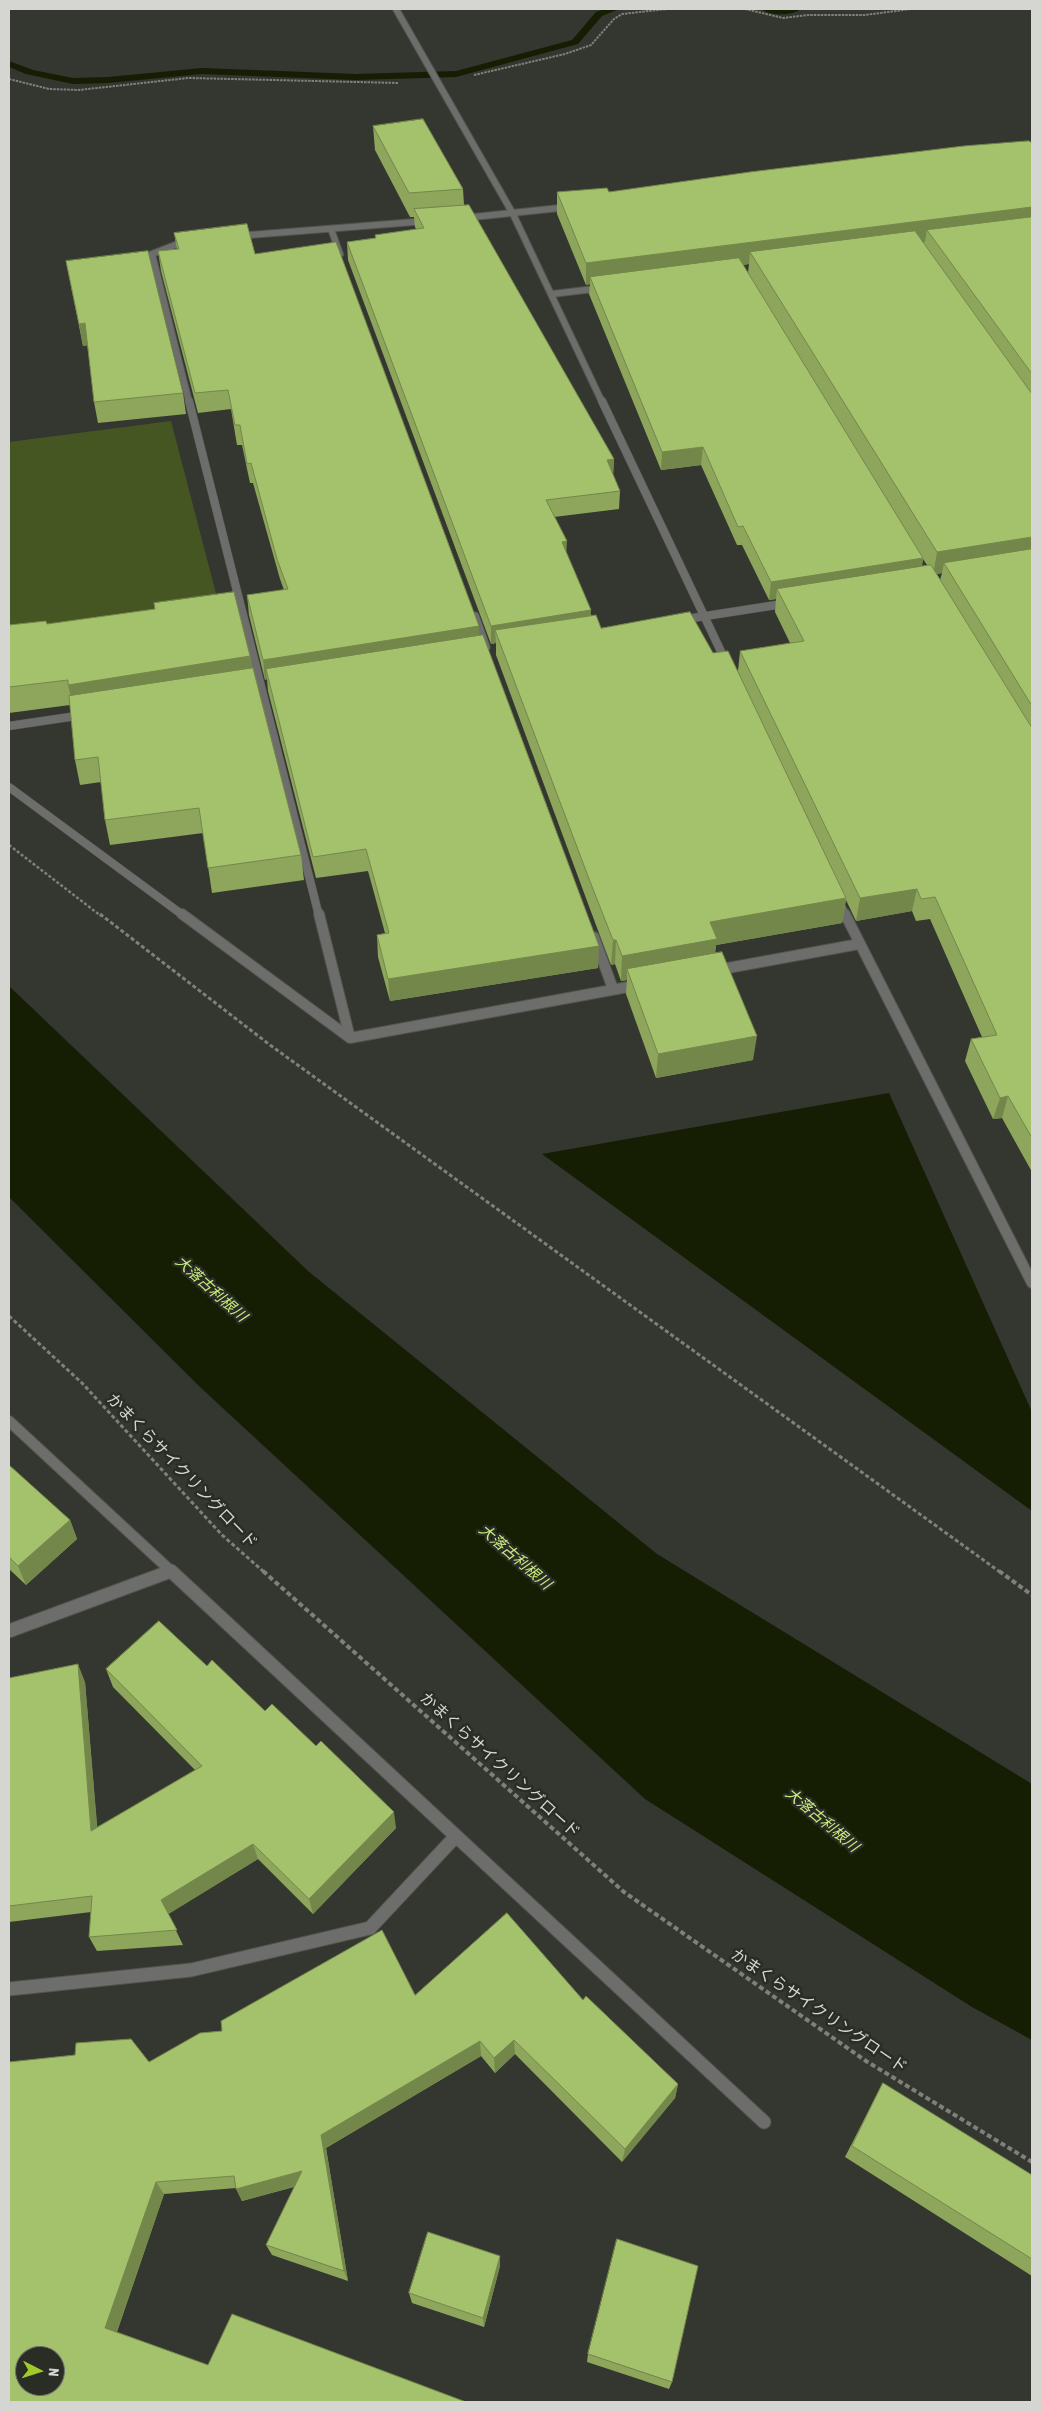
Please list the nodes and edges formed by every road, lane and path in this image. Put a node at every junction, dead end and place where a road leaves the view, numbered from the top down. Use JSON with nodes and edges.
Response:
{"nodes":[{"id":1,"x":396,"y":9,"type":"edge"},
{"id":2,"x":667,"y":9,"type":"edge"},
{"id":3,"x":745,"y":9,"type":"edge"},
{"id":4,"x":911,"y":9,"type":"edge"},
{"id":5,"x":9,"y":79,"type":"edge"},
{"id":6,"x":439,"y":83,"type":"junction"},
{"id":7,"x":581,"y":206,"type":"edge"},
{"id":8,"x":513,"y":214,"type":"junction"},
{"id":9,"x":455,"y":219,"type":"edge"},
{"id":10,"x":436,"y":220,"type":"edge"},
{"id":11,"x":331,"y":229,"type":"junction"},
{"id":12,"x":228,"y":237,"type":"edge"},
{"id":13,"x":199,"y":239,"type":"edge"},
{"id":14,"x":344,"y":265,"type":"edge"},
{"id":15,"x":612,"y":287,"type":"edge"},
{"id":16,"x":552,"y":294,"type":"junction"},
{"id":17,"x":802,"y":601,"type":"edge"},
{"id":18,"x":471,"y":605,"type":"edge"},
{"id":19,"x":704,"y":616,"type":"junction"},
{"id":20,"x":674,"y":620,"type":"edge"},
{"id":21,"x":498,"y":649,"type":"edge"},
{"id":22,"x":488,"y":651,"type":"junction"},
{"id":23,"x":478,"y":652,"type":"edge"},
{"id":24,"x":491,"y":660,"type":"edge"},
{"id":25,"x":729,"y":669,"type":"edge"},
{"id":26,"x":272,"y":685,"type":"edge"},
{"id":27,"x":262,"y":687,"type":"junction"},
{"id":28,"x":252,"y":688,"type":"edge"},
{"id":29,"x":96,"y":713,"type":"edge"},
{"id":30,"x":9,"y":726,"type":"edge"},
{"id":31,"x":9,"y":787,"type":"edge"},
{"id":32,"x":9,"y":845,"type":"edge"},
{"id":33,"x":834,"y":891,"type":"edge"},
{"id":34,"x":590,"y":925,"type":"edge"},
{"id":35,"x":859,"y":944,"type":"junction"},
{"id":36,"x":712,"y":971,"type":"edge"},
{"id":37,"x":643,"y":984,"type":"edge"},
{"id":38,"x":613,"y":989,"type":"junction"},
{"id":39,"x":350,"y":1038,"type":"junction"},
{"id":40,"x":1032,"y":1283,"type":"edge"},
{"id":41,"x":9,"y":1316,"type":"edge"},
{"id":42,"x":9,"y":1421,"type":"edge"},
{"id":43,"x":171,"y":1571,"type":"junction"},
{"id":44,"x":1032,"y":1595,"type":"edge"},
{"id":45,"x":9,"y":1631,"type":"edge"},
{"id":46,"x":456,"y":1836,"type":"junction"},
{"id":47,"x":9,"y":1989,"type":"edge"},
{"id":48,"x":764,"y":2122,"type":"dead end"},
{"id":49,"x":1032,"y":2162,"type":"edge"}],
"edges":[{"from":1,"to":6,"type":"street"},
{"from":2,"to":6,"type":"path"},
{"from":3,"to":4,"type":"path"},
{"from":5,"to":6,"type":"path"},
{"from":6,"to":8,"type":"street"},
{"from":7,"to":8,"type":"street"},
{"from":8,"to":9,"type":"street"},
{"from":8,"to":16,"type":"street"},
{"from":10,"to":11,"type":"street"},
{"from":11,"to":12,"type":"street"},
{"from":11,"to":14,"type":"street"},
{"from":13,"to":27,"type":"street"},
{"from":15,"to":16,"type":"street"},
{"from":16,"to":19,"type":"street"},
{"from":17,"to":19,"type":"street"},
{"from":18,"to":22,"type":"street"},
{"from":19,"to":20,"type":"street"},
{"from":19,"to":25,"type":"street"},
{"from":21,"to":22,"type":"street"},
{"from":22,"to":23,"type":"street"},
{"from":22,"to":24,"type":"street"},
{"from":26,"to":27,"type":"street"},
{"from":27,"to":28,"type":"street"},
{"from":27,"to":39,"type":"street"},
{"from":29,"to":30,"type":"street"},
{"from":31,"to":39,"type":"street"},
{"from":32,"to":44,"type":"path"},
{"from":33,"to":35,"type":"street"},
{"from":34,"to":38,"type":"street"},
{"from":35,"to":36,"type":"street"},
{"from":35,"to":40,"type":"street"},
{"from":37,"to":38,"type":"street"},
{"from":38,"to":39,"type":"street"},
{"from":41,"to":49,"type":"path","name":"かまくらサイクリングロード"},
{"from":42,"to":43,"type":"street"},
{"from":43,"to":45,"type":"street"},
{"from":43,"to":46,"type":"street"},
{"from":46,"to":47,"type":"street"},
{"from":46,"to":48,"type":"street"}]}
